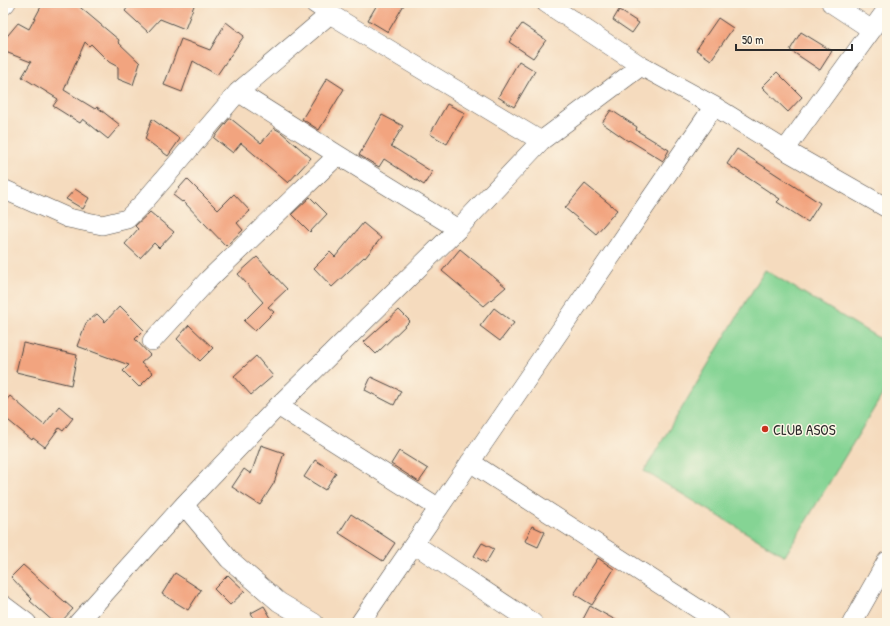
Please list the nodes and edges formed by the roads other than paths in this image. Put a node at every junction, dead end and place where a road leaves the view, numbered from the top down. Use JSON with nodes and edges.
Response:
{"nodes":[{"id":1,"x":6,"y":3,"type":"edge"},
{"id":2,"x":314,"y":3,"type":"edge"},
{"id":3,"x":546,"y":3,"type":"edge"},
{"id":4,"x":831,"y":3,"type":"edge"},
{"id":5,"x":3,"y":6,"type":"edge"},
{"id":6,"x":887,"y":9,"type":"edge"},
{"id":7,"x":330,"y":14,"type":"junction"},
{"id":8,"x":872,"y":30,"type":"junction"},
{"id":9,"x":641,"y":66,"type":"junction"},
{"id":10,"x":238,"y":92,"type":"junction"},
{"id":11,"x":714,"y":106,"type":"junction"},
{"id":12,"x":541,"y":141,"type":"junction"},
{"id":13,"x":785,"y":150,"type":"junction"},
{"id":14,"x":338,"y":155,"type":"junction"},
{"id":15,"x":3,"y":188,"type":"edge"},
{"id":16,"x":887,"y":208,"type":"edge"},
{"id":17,"x":458,"y":229,"type":"junction"},
{"id":18,"x":152,"y":341,"type":"dead end"},
{"id":19,"x":278,"y":406,"type":"junction"},
{"id":20,"x":470,"y":462,"type":"junction"},
{"id":21,"x":184,"y":505,"type":"junction"},
{"id":22,"x":439,"y":508,"type":"junction"},
{"id":23,"x":414,"y":544,"type":"junction"},
{"id":24,"x":887,"y":561,"type":"edge"},
{"id":25,"x":3,"y":605,"type":"edge"},
{"id":26,"x":27,"y":623,"type":"edge"},
{"id":27,"x":78,"y":623,"type":"edge"},
{"id":28,"x":314,"y":623,"type":"edge"},
{"id":29,"x":360,"y":623,"type":"edge"},
{"id":30,"x":533,"y":623,"type":"edge"},
{"id":31,"x":720,"y":623,"type":"edge"},
{"id":32,"x":852,"y":623,"type":"edge"}],
"edges":[{"from":1,"to":5,"type":"street"},
{"from":2,"to":7,"type":"street"},
{"from":3,"to":9,"type":"street"},
{"from":4,"to":8,"type":"street"},
{"from":6,"to":8,"type":"street"},
{"from":7,"to":10,"type":"street"},
{"from":7,"to":12,"type":"street"},
{"from":8,"to":13,"type":"street"},
{"from":9,"to":11,"type":"street"},
{"from":9,"to":12,"type":"street"},
{"from":10,"to":14,"type":"street"},
{"from":10,"to":15,"type":"street"},
{"from":11,"to":13,"type":"street"},
{"from":11,"to":20,"type":"street"},
{"from":12,"to":17,"type":"street"},
{"from":13,"to":16,"type":"street"},
{"from":14,"to":17,"type":"street"},
{"from":14,"to":18,"type":"street"},
{"from":17,"to":19,"type":"street"},
{"from":19,"to":21,"type":"street"},
{"from":19,"to":22,"type":"street"},
{"from":20,"to":22,"type":"street"},
{"from":20,"to":31,"type":"street"},
{"from":21,"to":27,"type":"street"},
{"from":21,"to":28,"type":"street"},
{"from":22,"to":23,"type":"street"},
{"from":23,"to":29,"type":"street"},
{"from":23,"to":30,"type":"street"},
{"from":24,"to":32,"type":"street"},
{"from":25,"to":26,"type":"street"}]}
